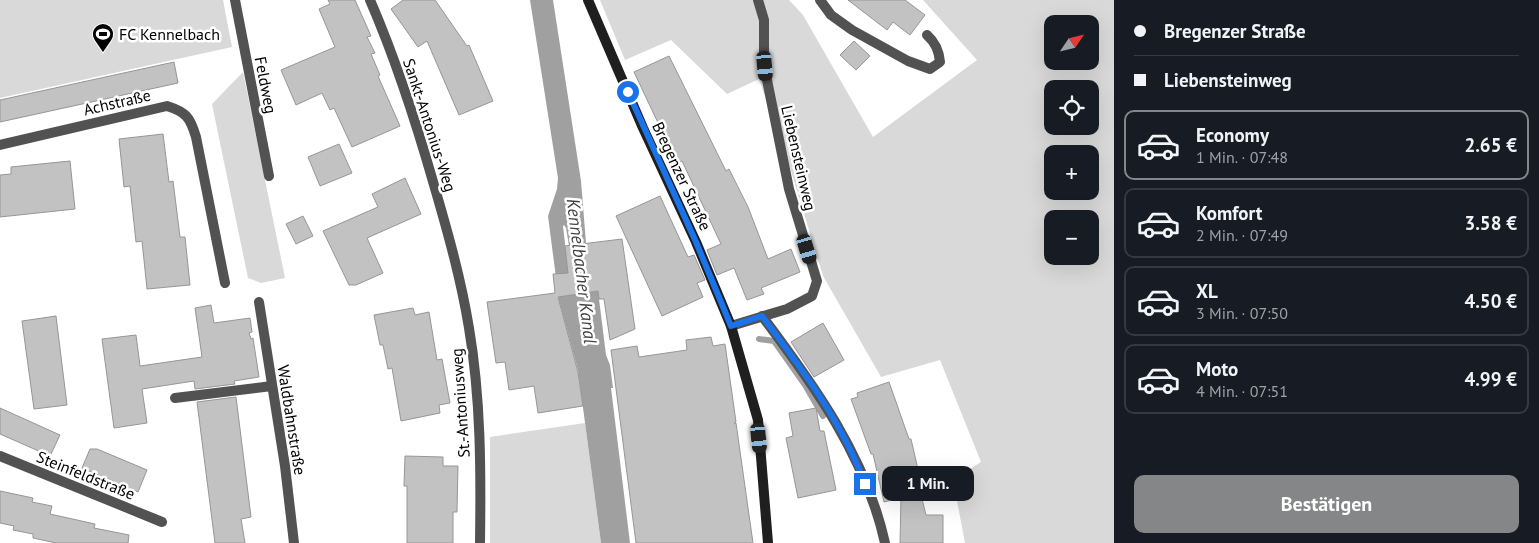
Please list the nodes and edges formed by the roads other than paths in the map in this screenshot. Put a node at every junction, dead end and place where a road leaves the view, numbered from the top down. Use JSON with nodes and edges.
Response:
{"nodes":[{"id":1,"x":235,"y":0,"type":"edge"},
{"id":2,"x":370,"y":0,"type":"edge"},
{"id":3,"x":588,"y":0,"type":"edge"},
{"id":4,"x":758,"y":0,"type":"edge"},
{"id":5,"x":820,"y":0,"type":"edge"},
{"id":6,"x":927,"y":35,"type":"dead end"},
{"id":7,"x":0,"y":145,"type":"edge"},
{"id":8,"x":269,"y":176,"type":"dead end"},
{"id":9,"x":456,"y":262,"type":"joint"},
{"id":10,"x":225,"y":283,"type":"dead end"},
{"id":11,"x":259,"y":302,"type":"dead end"},
{"id":12,"x":762,"y":316,"type":"junction"},
{"id":13,"x":731,"y":326,"type":"junction"},
{"id":14,"x":272,"y":386,"type":"junction"},
{"id":15,"x":175,"y":398,"type":"dead end"},
{"id":16,"x":0,"y":456,"type":"edge"},
{"id":17,"x":162,"y":522,"type":"dead end"},
{"id":18,"x":294,"y":543,"type":"edge"},
{"id":19,"x":480,"y":543,"type":"edge"},
{"id":20,"x":768,"y":543,"type":"edge"},
{"id":21,"x":885,"y":543,"type":"edge"}],
"edges":[{"from":1,"to":8,"type":"street","name":"Feldweg"},
{"from":2,"to":9,"type":"street","name":"Sankt-Antonius-Weg"},
{"from":3,"to":13,"type":"main road","name":"Bregenzer Straße"},
{"from":4,"to":12,"type":"street","name":"Liebensteinweg"},
{"from":5,"to":6,"type":"street"},
{"from":7,"to":10,"type":"street","name":"Achstraße"},
{"from":9,"to":19,"type":"street","name":"St.-Antoniusweg"},
{"from":11,"to":14,"type":"street","name":"Waldbahnstraße"},
{"from":12,"to":13,"type":"street","name":"Liebensteinweg"},
{"from":12,"to":21,"type":"street"},
{"from":13,"to":20,"type":"main road","name":"Bregenzer Straße"},
{"from":14,"to":15,"type":"street"},
{"from":14,"to":18,"type":"street","name":"Waldbahnstraße"},
{"from":16,"to":17,"type":"street","name":"Steinfeldstraße"}]}
